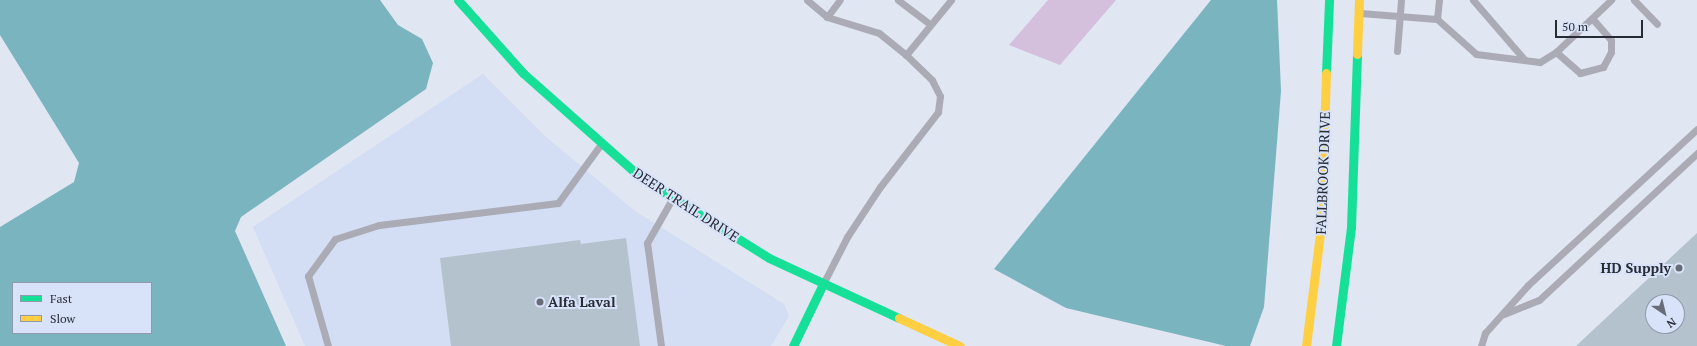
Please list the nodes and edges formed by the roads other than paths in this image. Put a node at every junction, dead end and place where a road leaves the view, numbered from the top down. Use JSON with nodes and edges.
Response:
{"nodes":[{"id":1,"x":458,"y":0,"type":"edge"},
{"id":2,"x":807,"y":0,"type":"edge"},
{"id":3,"x":840,"y":0,"type":"edge"},
{"id":4,"x":898,"y":0,"type":"edge"},
{"id":5,"x":951,"y":0,"type":"edge"},
{"id":6,"x":1329,"y":0,"type":"edge"},
{"id":7,"x":1359,"y":0,"type":"edge"},
{"id":8,"x":1401,"y":0,"type":"edge"},
{"id":9,"x":1439,"y":0,"type":"edge"},
{"id":10,"x":1473,"y":0,"type":"edge"},
{"id":11,"x":1611,"y":0,"type":"edge"},
{"id":12,"x":1634,"y":0,"type":"edge"},
{"id":13,"x":1358,"y":12,"type":"junction"},
{"id":14,"x":827,"y":16,"type":"junction"},
{"id":15,"x":1400,"y":16,"type":"junction"},
{"id":16,"x":1592,"y":18,"type":"junction"},
{"id":17,"x":1437,"y":19,"type":"junction"},
{"id":18,"x":1657,"y":24,"type":"dead end"},
{"id":19,"x":931,"y":25,"type":"junction"},
{"id":20,"x":1397,"y":51,"type":"dead end"},
{"id":21,"x":1556,"y":52,"type":"junction"},
{"id":22,"x":906,"y":55,"type":"junction"},
{"id":23,"x":1524,"y":59,"type":"junction"},
{"id":24,"x":1697,"y":129,"type":"edge"},
{"id":25,"x":1333,"y":131,"type":"junction"},
{"id":26,"x":1355,"y":131,"type":"junction"},
{"id":27,"x":601,"y":144,"type":"junction"},
{"id":28,"x":1697,"y":153,"type":"edge"},
{"id":29,"x":672,"y":199,"type":"junction"},
{"id":30,"x":823,"y":284,"type":"junction"},
{"id":31,"x":1501,"y":315,"type":"junction"},
{"id":32,"x":328,"y":346,"type":"edge"},
{"id":33,"x":661,"y":346,"type":"edge"},
{"id":34,"x":793,"y":346,"type":"edge"},
{"id":35,"x":960,"y":346,"type":"edge"},
{"id":36,"x":1306,"y":346,"type":"edge"},
{"id":37,"x":1336,"y":346,"type":"edge"},
{"id":38,"x":1482,"y":346,"type":"edge"}],
"edges":[{"from":1,"to":27,"type":"main road","name":"DEER TRAIL DRIVE"},
{"from":2,"to":14,"type":"lane"},
{"from":3,"to":14,"type":"lane"},
{"from":4,"to":19,"type":"lane"},
{"from":5,"to":19,"type":"lane"},
{"from":6,"to":25,"type":"main road","name":"FALLBROOK DRIVE"},
{"from":7,"to":13,"type":"main road"},
{"from":8,"to":15,"type":"lane"},
{"from":9,"to":17,"type":"lane"},
{"from":10,"to":23,"type":"lane"},
{"from":11,"to":16,"type":"lane"},
{"from":12,"to":18,"type":"lane"},
{"from":13,"to":15,"type":"lane"},
{"from":13,"to":26,"type":"main road"},
{"from":14,"to":22,"type":"lane"},
{"from":15,"to":17,"type":"lane"},
{"from":15,"to":20,"type":"lane"},
{"from":16,"to":21,"type":"lane"},
{"from":16,"to":21,"type":"lane"},
{"from":17,"to":23,"type":"lane"},
{"from":19,"to":22,"type":"lane"},
{"from":21,"to":23,"type":"lane"},
{"from":22,"to":30,"type":"lane"},
{"from":24,"to":31,"type":"lane"},
{"from":25,"to":26,"type":"main road"},
{"from":25,"to":36,"type":"main road","name":"FALLBROOK DRIVE"},
{"from":26,"to":37,"type":"main road"},
{"from":27,"to":29,"type":"main road","name":"DEER TRAIL DRIVE"},
{"from":27,"to":32,"type":"lane"},
{"from":28,"to":31,"type":"lane"},
{"from":29,"to":30,"type":"main road","name":"DEER TRAIL DRIVE"},
{"from":29,"to":33,"type":"lane"},
{"from":30,"to":34,"type":"main road"},
{"from":30,"to":35,"type":"main road","name":"DEER TRAIL DRIVE"},
{"from":31,"to":38,"type":"lane"}]}
